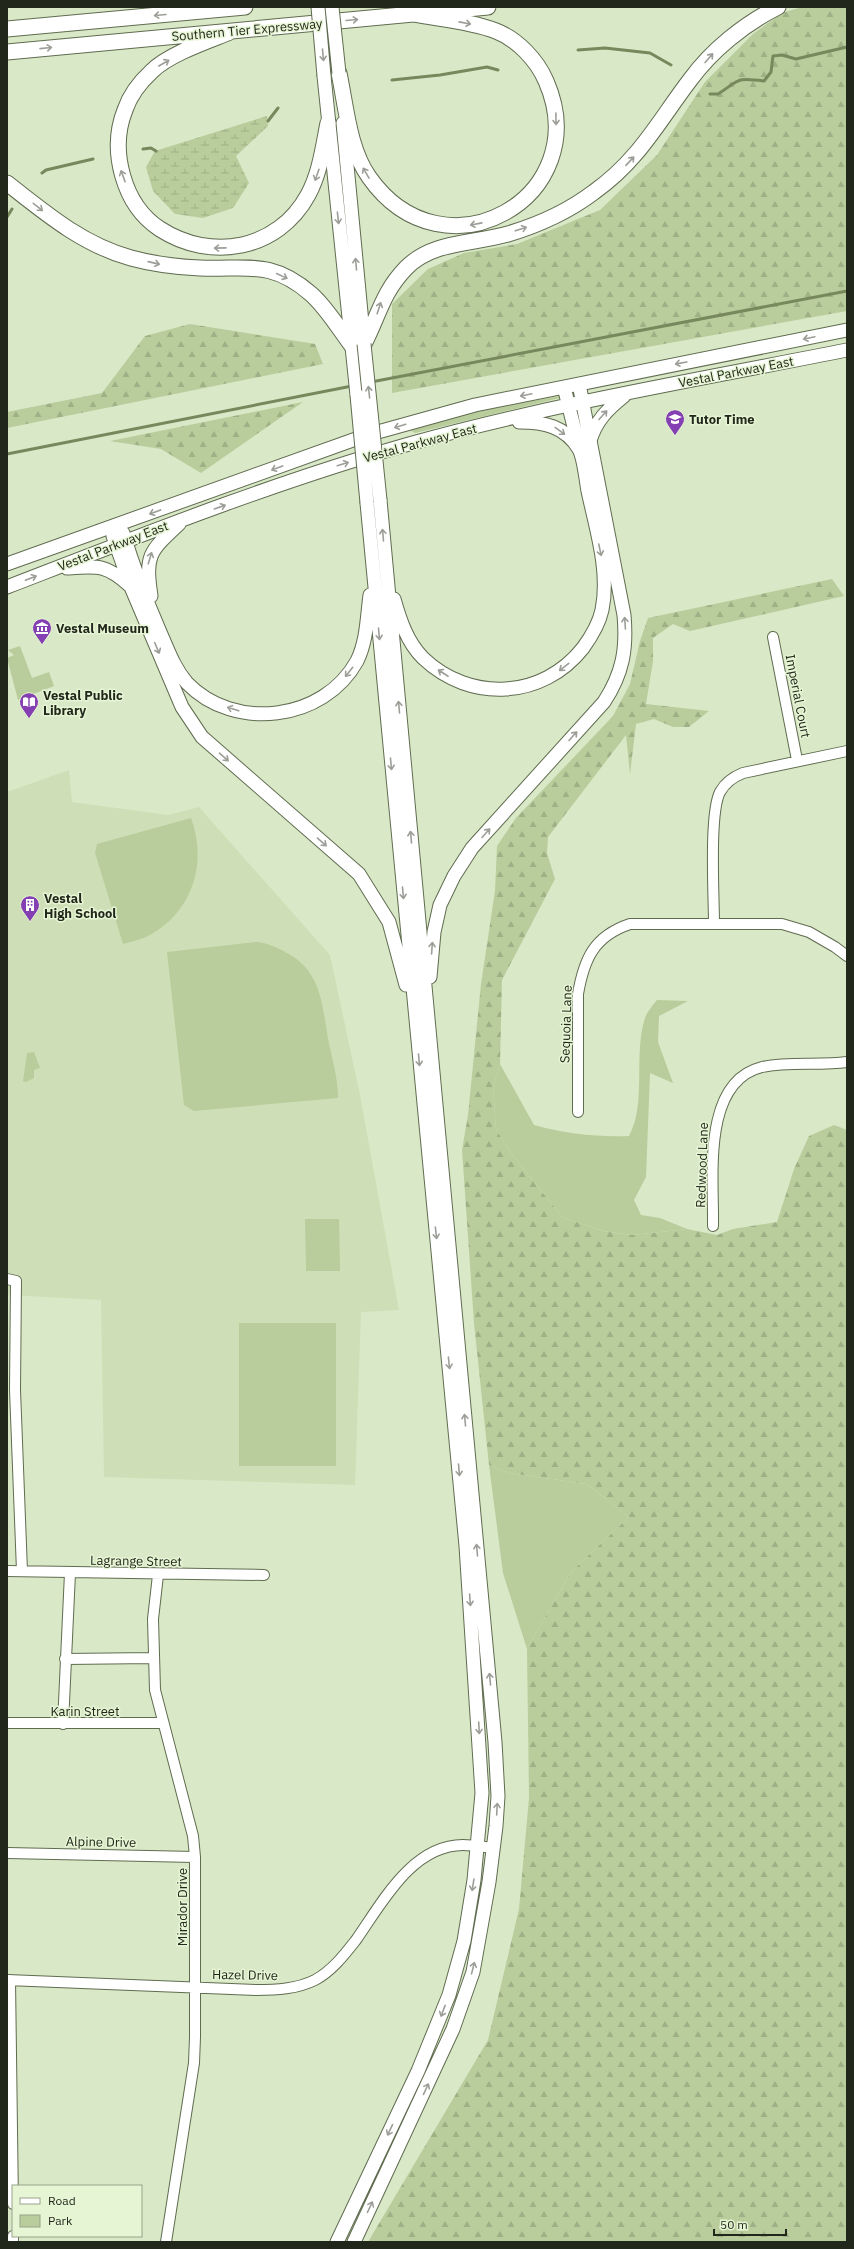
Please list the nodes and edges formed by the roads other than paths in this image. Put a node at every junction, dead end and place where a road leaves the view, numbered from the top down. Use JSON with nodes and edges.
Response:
{"nodes":[{"id":1,"x":245,"y":7,"type":"edge"},
{"id":2,"x":318,"y":7,"type":"edge"},
{"id":3,"x":332,"y":7,"type":"edge"},
{"id":4,"x":488,"y":7,"type":"edge"},
{"id":5,"x":778,"y":7,"type":"edge"},
{"id":6,"x":222,"y":8,"type":"edge"},
{"id":7,"x":413,"y":14,"type":"junction"},
{"id":8,"x":7,"y":29,"type":"edge"},
{"id":9,"x":230,"y":32,"type":"junction"},
{"id":10,"x":7,"y":52,"type":"edge"},
{"id":11,"x":332,"y":74,"type":"junction"},
{"id":12,"x":328,"y":123,"type":"junction"},
{"id":13,"x":7,"y":183,"type":"edge"},
{"id":14,"x":847,"y":330,"type":"edge"},
{"id":15,"x":358,"y":345,"type":"junction"},
{"id":16,"x":847,"y":350,"type":"edge"},
{"id":17,"x":579,"y":384,"type":"junction"},
{"id":18,"x":564,"y":387,"type":"junction"},
{"id":19,"x":627,"y":394,"type":"junction"},
{"id":20,"x":582,"y":403,"type":"junction"},
{"id":21,"x":569,"y":406,"type":"junction"},
{"id":22,"x":496,"y":422,"type":"junction"},
{"id":23,"x":584,"y":446,"type":"junction"},
{"id":24,"x":183,"y":520,"type":"junction"},
{"id":25,"x":115,"y":526,"type":"junction"},
{"id":26,"x":121,"y":543,"type":"junction"},
{"id":27,"x":7,"y":564,"type":"edge"},
{"id":28,"x":55,"y":568,"type":"junction"},
{"id":29,"x":379,"y":569,"type":"junction"},
{"id":30,"x":7,"y":587,"type":"edge"},
{"id":31,"x":130,"y":587,"type":"junction"},
{"id":32,"x":156,"y":623,"type":"junction"},
{"id":33,"x":773,"y":637,"type":"dead end"},
{"id":34,"x":847,"y":751,"type":"edge"},
{"id":35,"x":797,"y":760,"type":"junction"},
{"id":36,"x":714,"y":924,"type":"junction"},
{"id":37,"x":847,"y":956,"type":"edge"},
{"id":38,"x":428,"y":1015,"type":"junction"},
{"id":39,"x":416,"y":1022,"type":"junction"},
{"id":40,"x":847,"y":1062,"type":"edge"},
{"id":41,"x":578,"y":1112,"type":"dead end"},
{"id":42,"x":713,"y":1226,"type":"dead end"},
{"id":43,"x":7,"y":1279,"type":"edge"},
{"id":44,"x":11,"y":1357,"type":"edge"},
{"id":45,"x":7,"y":1571,"type":"edge"},
{"id":46,"x":22,"y":1571,"type":"junction"},
{"id":47,"x":70,"y":1572,"type":"junction"},
{"id":48,"x":158,"y":1575,"type":"junction"},
{"id":49,"x":264,"y":1575,"type":"dead end"},
{"id":50,"x":66,"y":1658,"type":"junction"},
{"id":51,"x":153,"y":1658,"type":"junction"},
{"id":52,"x":7,"y":1723,"type":"edge"},
{"id":53,"x":163,"y":1723,"type":"junction"},
{"id":54,"x":63,"y":1724,"type":"junction"},
{"id":55,"x":478,"y":1846,"type":"junction"},
{"id":56,"x":493,"y":1848,"type":"junction"},
{"id":57,"x":7,"y":1853,"type":"edge"},
{"id":58,"x":195,"y":1857,"type":"junction"},
{"id":59,"x":9,"y":1980,"type":"edge"},
{"id":60,"x":195,"y":1986,"type":"junction"},
{"id":61,"x":13,"y":2185,"type":"edge"},
{"id":62,"x":166,"y":2242,"type":"edge"},
{"id":63,"x":337,"y":2242,"type":"edge"},
{"id":64,"x":354,"y":2242,"type":"edge"}],
"edges":[{"from":1,"to":6,"type":"highway","name":"Southern Tier Expressway"},
{"from":2,"to":11,"type":"main road","one_way":true,"bridge":true},
{"from":3,"to":11,"type":"main road","bridge":true},
{"from":4,"to":7,"type":"highway","name":"Southern Tier Expressway"},
{"from":15,"to":5,"type":"highway","one_way":true},
{"from":6,"to":8,"type":"highway","name":"Southern Tier Expressway","one_way":true},
{"from":9,"to":7,"type":"highway","name":"Southern Tier Expressway","one_way":true},
{"from":7,"to":11,"type":"highway","one_way":true},
{"from":10,"to":9,"type":"highway","name":"Southern Tier Expressway","one_way":true},
{"from":12,"to":9,"type":"highway","one_way":true},
{"from":11,"to":12,"type":"main road"},
{"from":15,"to":11,"type":"main road","one_way":true},
{"from":12,"to":15,"type":"main road","one_way":true},
{"from":13,"to":15,"type":"highway","one_way":true},
{"from":14,"to":17,"type":"main road","name":"Vestal Parkway East","one_way":true},
{"from":15,"to":29,"type":"main road","bridge":true},
{"from":16,"to":19,"type":"main road","name":"Vestal Parkway East"},
{"from":17,"to":18,"type":"main road","name":"Vestal Parkway East"},
{"from":17,"to":20,"type":"main road"},
{"from":18,"to":21,"type":"main road"},
{"from":18,"to":25,"type":"main road","name":"Vestal Parkway East","one_way":true},
{"from":19,"to":20,"type":"main road","name":"Vestal Parkway East"},
{"from":23,"to":19,"type":"main road","one_way":true},
{"from":20,"to":21,"type":"main road","name":"Vestal Parkway East"},
{"from":20,"to":23,"type":"main road"},
{"from":21,"to":22,"type":"main road","name":"Vestal Parkway East"},
{"from":21,"to":23,"type":"main road"},
{"from":22,"to":23,"type":"main road","one_way":true},
{"from":24,"to":22,"type":"main road","name":"Vestal Parkway East","one_way":true},
{"from":23,"to":29,"type":"main road","one_way":true},
{"from":38,"to":23,"type":"main road","one_way":true},
{"from":24,"to":26,"type":"main road","name":"Vestal Parkway East"},
{"from":32,"to":24,"type":"main road","one_way":true},
{"from":25,"to":26,"type":"main road"},
{"from":25,"to":27,"type":"main road","name":"Vestal Parkway East"},
{"from":26,"to":28,"type":"main road","name":"Vestal Parkway East"},
{"from":26,"to":31,"type":"main road"},
{"from":26,"to":32,"type":"main road"},
{"from":30,"to":28,"type":"main road","name":"Vestal Parkway East","one_way":true},
{"from":28,"to":31,"type":"main road"},
{"from":29,"to":32,"type":"main road","one_way":true},
{"from":38,"to":29,"type":"main road","one_way":true},
{"from":29,"to":39,"type":"main road","one_way":true},
{"from":31,"to":39,"type":"main road","one_way":true},
{"from":33,"to":35,"type":"street","name":"Imperial Court"},
{"from":34,"to":35,"type":"street"},
{"from":35,"to":36,"type":"street"},
{"from":36,"to":37,"type":"street","name":"Sequoia Lane"},
{"from":36,"to":41,"type":"street","name":"Sequoia Lane"},
{"from":56,"to":38,"type":"main road","one_way":true},
{"from":39,"to":55,"type":"main road","one_way":true},
{"from":40,"to":42,"type":"street","name":"Redwood Lane"},
{"from":43,"to":44,"type":"street"},
{"from":44,"to":46,"type":"street"},
{"from":45,"to":46,"type":"street","name":"Lagrange Street"},
{"from":46,"to":47,"type":"street","name":"Lagrange Street"},
{"from":47,"to":48,"type":"street","name":"Lagrange Street"},
{"from":47,"to":50,"type":"street"},
{"from":48,"to":49,"type":"street","name":"Lagrange Street"},
{"from":48,"to":51,"type":"street","name":"Mirador Drive"},
{"from":50,"to":51,"type":"street"},
{"from":50,"to":54,"type":"street"},
{"from":51,"to":53,"type":"street","name":"Mirador Drive"},
{"from":52,"to":54,"type":"street","name":"Karin Street"},
{"from":53,"to":54,"type":"street","name":"Karin Street"},
{"from":53,"to":58,"type":"street","name":"Mirador Drive"},
{"from":55,"to":56,"type":"street","name":"Hazel Drive"},
{"from":55,"to":60,"type":"street","name":"Hazel Drive"},
{"from":55,"to":63,"type":"main road","one_way":true},
{"from":64,"to":56,"type":"main road","one_way":true},
{"from":57,"to":58,"type":"street","name":"Alpine Drive"},
{"from":58,"to":60,"type":"street","name":"Mirador Drive"},
{"from":59,"to":60,"type":"street","name":"Hazel Drive"},
{"from":59,"to":61,"type":"street"},
{"from":60,"to":62,"type":"street","name":"Mirador Drive"}]}
